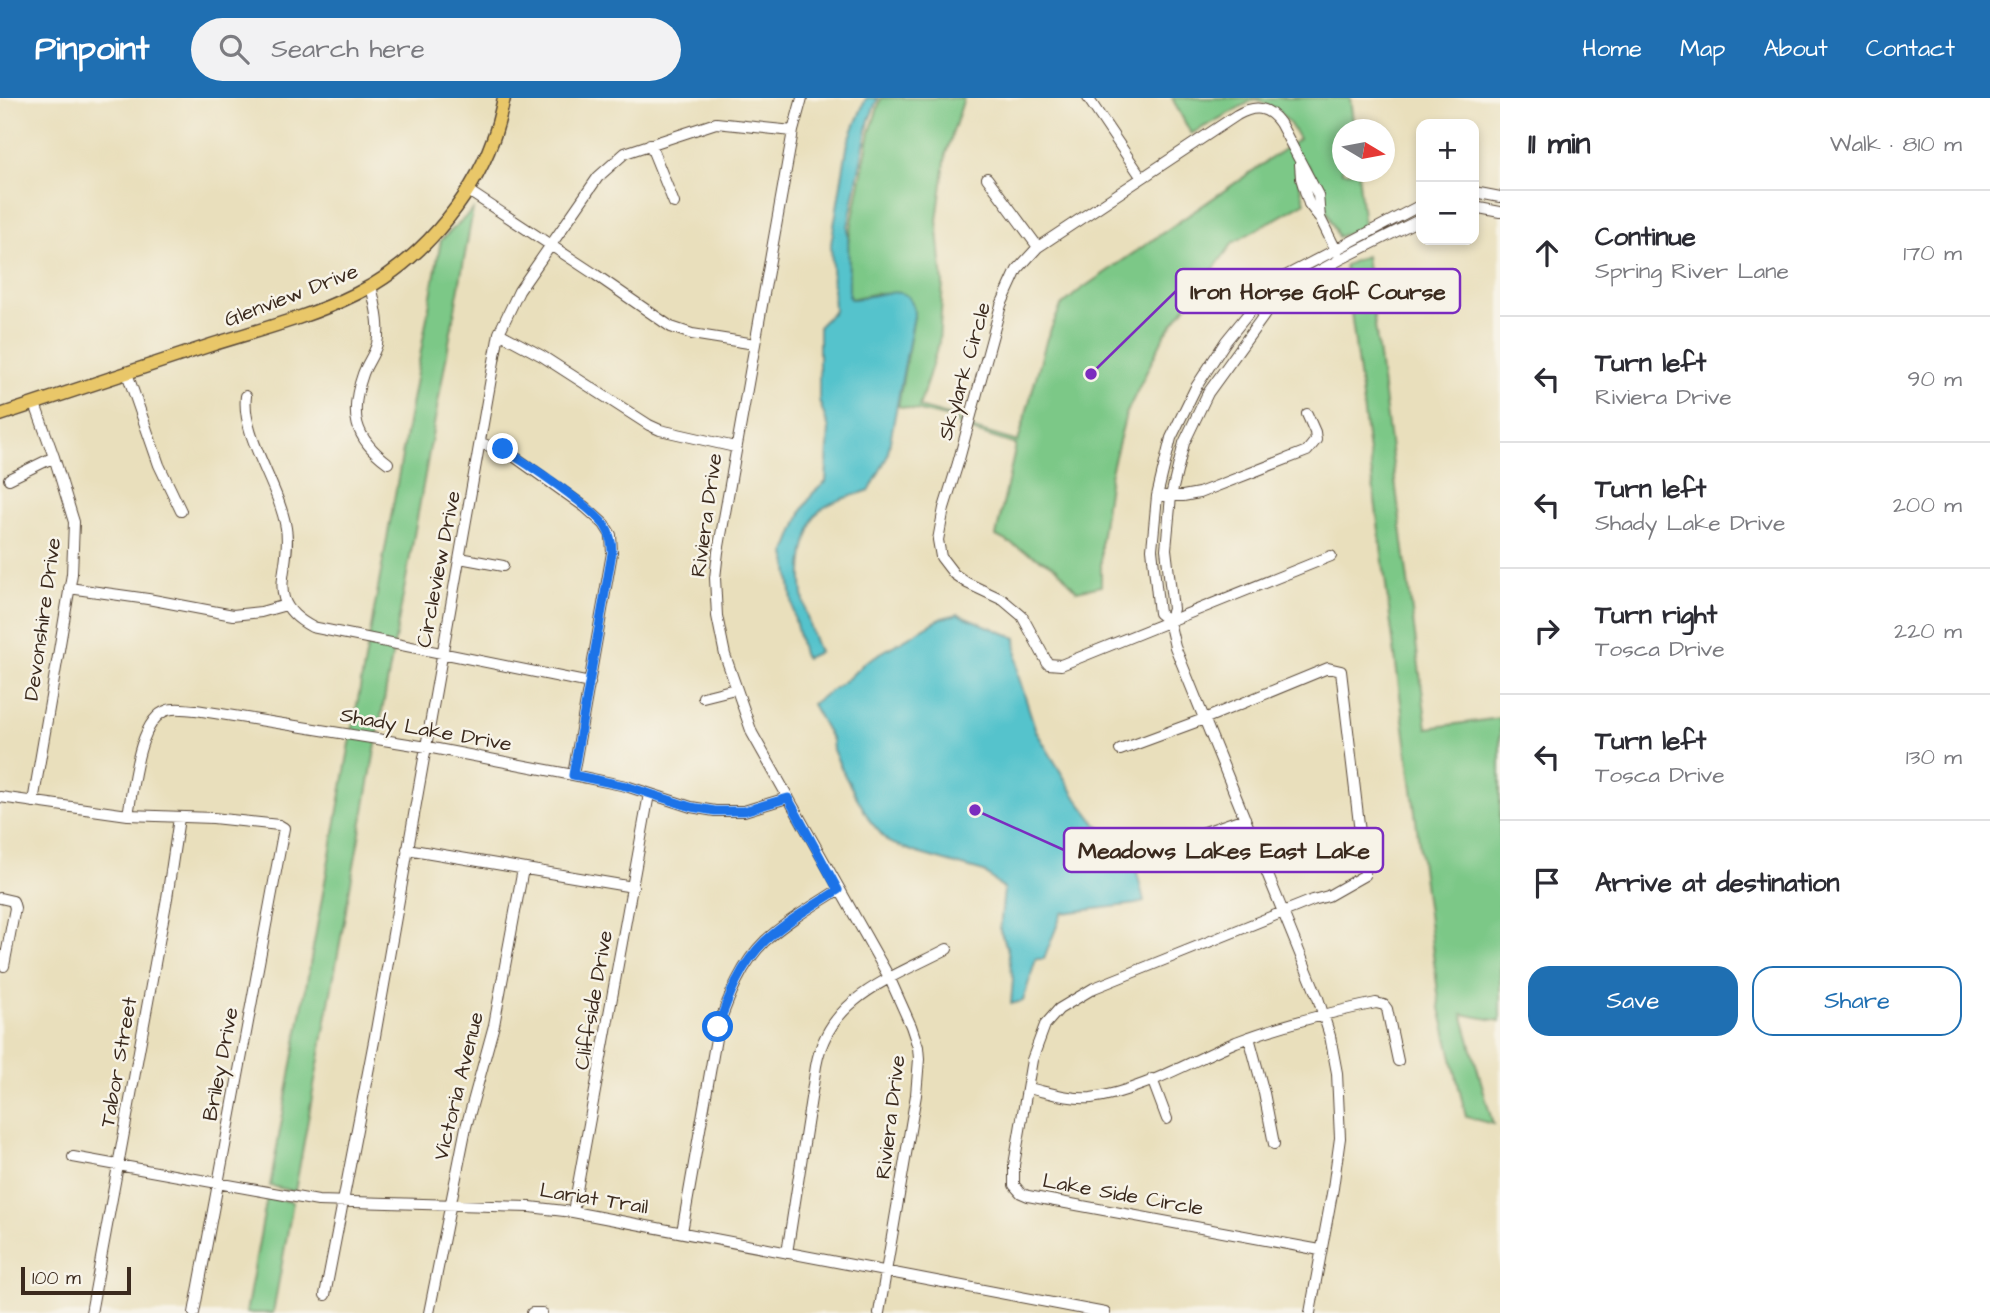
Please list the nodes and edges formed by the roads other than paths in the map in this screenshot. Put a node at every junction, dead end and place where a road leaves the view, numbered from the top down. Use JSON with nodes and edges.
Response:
{"nodes":[{"id":1,"x":504,"y":98,"type":"edge"},
{"id":2,"x":802,"y":98,"type":"edge"},
{"id":3,"x":1088,"y":98,"type":"edge"},
{"id":4,"x":793,"y":131,"type":"junction"},
{"id":5,"x":650,"y":144,"type":"junction"},
{"id":6,"x":986,"y":178,"type":"dead end"},
{"id":7,"x":1142,"y":178,"type":"junction"},
{"id":8,"x":467,"y":190,"type":"junction"},
{"id":9,"x":1479,"y":193,"type":"edge"},
{"id":10,"x":1500,"y":197,"type":"edge"},
{"id":11,"x":674,"y":203,"type":"dead end"},
{"id":12,"x":1416,"y":208,"type":"edge"},
{"id":13,"x":1479,"y":208,"type":"edge"},
{"id":14,"x":1500,"y":212,"type":"edge"},
{"id":15,"x":1416,"y":222,"type":"edge"},
{"id":16,"x":551,"y":245,"type":"junction"},
{"id":17,"x":1038,"y":247,"type":"junction"},
{"id":18,"x":1335,"y":249,"type":"junction"},
{"id":19,"x":1341,"y":259,"type":"junction"},
{"id":20,"x":371,"y":285,"type":"junction"},
{"id":21,"x":499,"y":333,"type":"junction"},
{"id":22,"x":755,"y":344,"type":"junction"},
{"id":23,"x":127,"y":373,"type":"junction"},
{"id":24,"x":246,"y":396,"type":"dead end"},
{"id":25,"x":35,"y":404,"type":"junction"},
{"id":26,"x":1307,"y":414,"type":"dead end"},
{"id":27,"x":0,"y":415,"type":"edge"},
{"id":28,"x":481,"y":443,"type":"junction"},
{"id":29,"x":735,"y":447,"type":"junction"},
{"id":30,"x":54,"y":457,"type":"junction"},
{"id":31,"x":388,"y":463,"type":"dead end"},
{"id":32,"x":9,"y":479,"type":"dead end"},
{"id":33,"x":1157,"y":496,"type":"junction"},
{"id":34,"x":1171,"y":496,"type":"junction"},
{"id":35,"x":181,"y":511,"type":"dead end"},
{"id":36,"x":1331,"y":556,"type":"dead end"},
{"id":37,"x":460,"y":558,"type":"junction"},
{"id":38,"x":503,"y":566,"type":"dead end"},
{"id":39,"x":69,"y":588,"type":"junction"},
{"id":40,"x":286,"y":605,"type":"junction"},
{"id":41,"x":1169,"y":621,"type":"junction"},
{"id":42,"x":442,"y":654,"type":"junction"},
{"id":43,"x":590,"y":683,"type":"junction"},
{"id":44,"x":735,"y":689,"type":"junction"},
{"id":45,"x":703,"y":697,"type":"dead end"},
{"id":46,"x":1204,"y":719,"type":"junction"},
{"id":47,"x":426,"y":747,"type":"junction"},
{"id":48,"x":1120,"y":750,"type":"dead end"},
{"id":49,"x":573,"y":775,"type":"junction"},
{"id":50,"x":649,"y":794,"type":"junction"},
{"id":51,"x":0,"y":797,"type":"edge"},
{"id":52,"x":788,"y":798,"type":"junction"},
{"id":53,"x":33,"y":802,"type":"junction"},
{"id":54,"x":128,"y":815,"type":"junction"},
{"id":55,"x":179,"y":818,"type":"junction"},
{"id":56,"x":1245,"y":818,"type":"junction"},
{"id":57,"x":1185,"y":839,"type":"dead end"},
{"id":58,"x":407,"y":849,"type":"junction"},
{"id":59,"x":523,"y":869,"type":"junction"},
{"id":60,"x":633,"y":887,"type":"junction"},
{"id":61,"x":838,"y":890,"type":"junction"},
{"id":62,"x":0,"y":898,"type":"edge"},
{"id":63,"x":1283,"y":913,"type":"junction"},
{"id":64,"x":947,"y":949,"type":"dead end"},
{"id":65,"x":4,"y":966,"type":"dead end"},
{"id":66,"x":890,"y":979,"type":"junction"},
{"id":67,"x":1324,"y":1014,"type":"junction"},
{"id":68,"x":1249,"y":1037,"type":"junction"},
{"id":69,"x":1398,"y":1061,"type":"dead end"},
{"id":70,"x":1152,"y":1079,"type":"junction"},
{"id":71,"x":1027,"y":1088,"type":"junction"},
{"id":72,"x":1167,"y":1119,"type":"dead end"},
{"id":73,"x":1274,"y":1144,"type":"dead end"},
{"id":74,"x":73,"y":1157,"type":"dead end"},
{"id":75,"x":119,"y":1166,"type":"junction"},
{"id":76,"x":217,"y":1184,"type":"junction"},
{"id":77,"x":342,"y":1201,"type":"junction"},
{"id":78,"x":449,"y":1204,"type":"junction"},
{"id":79,"x":573,"y":1212,"type":"junction"},
{"id":80,"x":681,"y":1233,"type":"junction"},
{"id":81,"x":1320,"y":1250,"type":"junction"},
{"id":82,"x":787,"y":1253,"type":"junction"},
{"id":83,"x":887,"y":1273,"type":"junction"},
{"id":84,"x":325,"y":1295,"type":"dead end"},
{"id":85,"x":91,"y":1313,"type":"edge"},
{"id":86,"x":194,"y":1313,"type":"edge"},
{"id":87,"x":429,"y":1313,"type":"edge"},
{"id":88,"x":532,"y":1313,"type":"edge"},
{"id":89,"x":542,"y":1313,"type":"edge"},
{"id":90,"x":879,"y":1313,"type":"edge"},
{"id":91,"x":1105,"y":1313,"type":"edge"},
{"id":92,"x":1310,"y":1313,"type":"edge"}],
"edges":[{"from":1,"to":8,"type":"main road","name":"Glenview Drive"},
{"from":2,"to":4,"type":"street","name":"Riviera Drive"},
{"from":3,"to":7,"type":"street"},
{"from":4,"to":5,"type":"street","name":"Circleview Drive"},
{"from":4,"to":22,"type":"street","name":"Riviera Drive"},
{"from":5,"to":11,"type":"street"},
{"from":5,"to":16,"type":"street","name":"Circleview Drive"},
{"from":6,"to":17,"type":"street"},
{"from":7,"to":17,"type":"street","name":"Skylark Circle"},
{"from":7,"to":18,"type":"street","name":"Skylark Circle"},
{"from":8,"to":16,"type":"street"},
{"from":8,"to":20,"type":"main road","name":"Glenview Drive"},
{"from":9,"to":10,"type":"street"},
{"from":12,"to":18,"type":"street"},
{"from":13,"to":14,"type":"street"},
{"from":15,"to":19,"type":"street"},
{"from":16,"to":21,"type":"street","name":"Circleview Drive"},
{"from":16,"to":22,"type":"street"},
{"from":17,"to":41,"type":"street","name":"Skylark Circle"},
{"from":18,"to":19,"type":"street","name":"Skylark Circle"},
{"from":18,"to":33,"type":"street"},
{"from":19,"to":34,"type":"street"},
{"from":20,"to":23,"type":"main road","name":"Glenview Drive"},
{"from":20,"to":31,"type":"street"},
{"from":21,"to":28,"type":"street","name":"Circleview Drive"},
{"from":21,"to":29,"type":"street"},
{"from":22,"to":29,"type":"street","name":"Riviera Drive"},
{"from":23,"to":25,"type":"main road","name":"Glenview Drive"},
{"from":23,"to":35,"type":"street"},
{"from":24,"to":40,"type":"street"},
{"from":25,"to":27,"type":"main road","name":"Glenview Drive"},
{"from":25,"to":30,"type":"street","name":"Devonshire Drive"},
{"from":26,"to":34,"type":"street"},
{"from":28,"to":37,"type":"street","name":"Circleview Drive"},
{"from":28,"to":43,"type":"street"},
{"from":29,"to":44,"type":"street","name":"Riviera Drive"},
{"from":30,"to":32,"type":"street"},
{"from":30,"to":39,"type":"street","name":"Devonshire Drive"},
{"from":33,"to":34,"type":"street"},
{"from":33,"to":41,"type":"street"},
{"from":34,"to":41,"type":"street"},
{"from":36,"to":41,"type":"street"},
{"from":37,"to":38,"type":"street"},
{"from":37,"to":42,"type":"street","name":"Circleview Drive"},
{"from":39,"to":40,"type":"street"},
{"from":39,"to":53,"type":"street","name":"Devonshire Drive"},
{"from":40,"to":42,"type":"street"},
{"from":41,"to":46,"type":"street"},
{"from":42,"to":43,"type":"street"},
{"from":42,"to":47,"type":"street","name":"Circleview Drive"},
{"from":43,"to":49,"type":"street"},
{"from":44,"to":45,"type":"street"},
{"from":44,"to":52,"type":"street","name":"Riviera Drive"},
{"from":46,"to":48,"type":"street"},
{"from":46,"to":56,"type":"street"},
{"from":46,"to":63,"type":"street","name":"Lake Side Circle"},
{"from":47,"to":49,"type":"street","name":"Shady Lake Drive"},
{"from":47,"to":54,"type":"street","name":"Shady Lake Drive"},
{"from":47,"to":58,"type":"street","name":"Circleview Drive"},
{"from":49,"to":50,"type":"street","name":"Shady Lake Drive"},
{"from":50,"to":52,"type":"street","name":"Shady Lake Drive"},
{"from":50,"to":60,"type":"street","name":"Cliffside Drive"},
{"from":51,"to":53,"type":"street"},
{"from":52,"to":61,"type":"street","name":"Riviera Drive"},
{"from":53,"to":54,"type":"street"},
{"from":54,"to":55,"type":"street"},
{"from":55,"to":75,"type":"street","name":"Tabor Street"},
{"from":55,"to":76,"type":"street","name":"Briley Drive"},
{"from":56,"to":57,"type":"street"},
{"from":56,"to":63,"type":"street"},
{"from":58,"to":59,"type":"street"},
{"from":58,"to":77,"type":"street","name":"Circleview Drive"},
{"from":59,"to":60,"type":"street"},
{"from":59,"to":78,"type":"street","name":"Victoria Avenue"},
{"from":60,"to":79,"type":"street","name":"Cliffside Drive"},
{"from":61,"to":66,"type":"street","name":"Riviera Drive"},
{"from":61,"to":80,"type":"street"},
{"from":62,"to":65,"type":"street"},
{"from":63,"to":67,"type":"street"},
{"from":63,"to":71,"type":"street","name":"Lake Side Circle"},
{"from":64,"to":66,"type":"street"},
{"from":66,"to":82,"type":"street"},
{"from":66,"to":83,"type":"street","name":"Riviera Drive"},
{"from":67,"to":68,"type":"street"},
{"from":67,"to":69,"type":"street"},
{"from":67,"to":81,"type":"street"},
{"from":68,"to":70,"type":"street"},
{"from":68,"to":73,"type":"street"},
{"from":70,"to":71,"type":"street"},
{"from":70,"to":72,"type":"street"},
{"from":71,"to":81,"type":"street","name":"Lake Side Circle"},
{"from":74,"to":75,"type":"street","name":"Lariat Trail"},
{"from":75,"to":76,"type":"street","name":"Lariat Trail"},
{"from":75,"to":85,"type":"street","name":"Tabor Street"},
{"from":76,"to":77,"type":"street","name":"Lariat Trail"},
{"from":76,"to":86,"type":"street","name":"Briley Drive"},
{"from":77,"to":78,"type":"street","name":"Lariat Trail"},
{"from":77,"to":84,"type":"street","name":"Circleview Drive"},
{"from":78,"to":79,"type":"street","name":"Lariat Trail"},
{"from":78,"to":87,"type":"street","name":"Victoria Avenue"},
{"from":79,"to":80,"type":"street","name":"Lariat Trail"},
{"from":80,"to":82,"type":"street","name":"Lariat Trail"},
{"from":81,"to":92,"type":"street"},
{"from":82,"to":83,"type":"street","name":"Lariat Trail"},
{"from":83,"to":90,"type":"street","name":"Riviera Drive"},
{"from":83,"to":91,"type":"street","name":"Lariat Trail"},
{"from":88,"to":89,"type":"street"}]}
